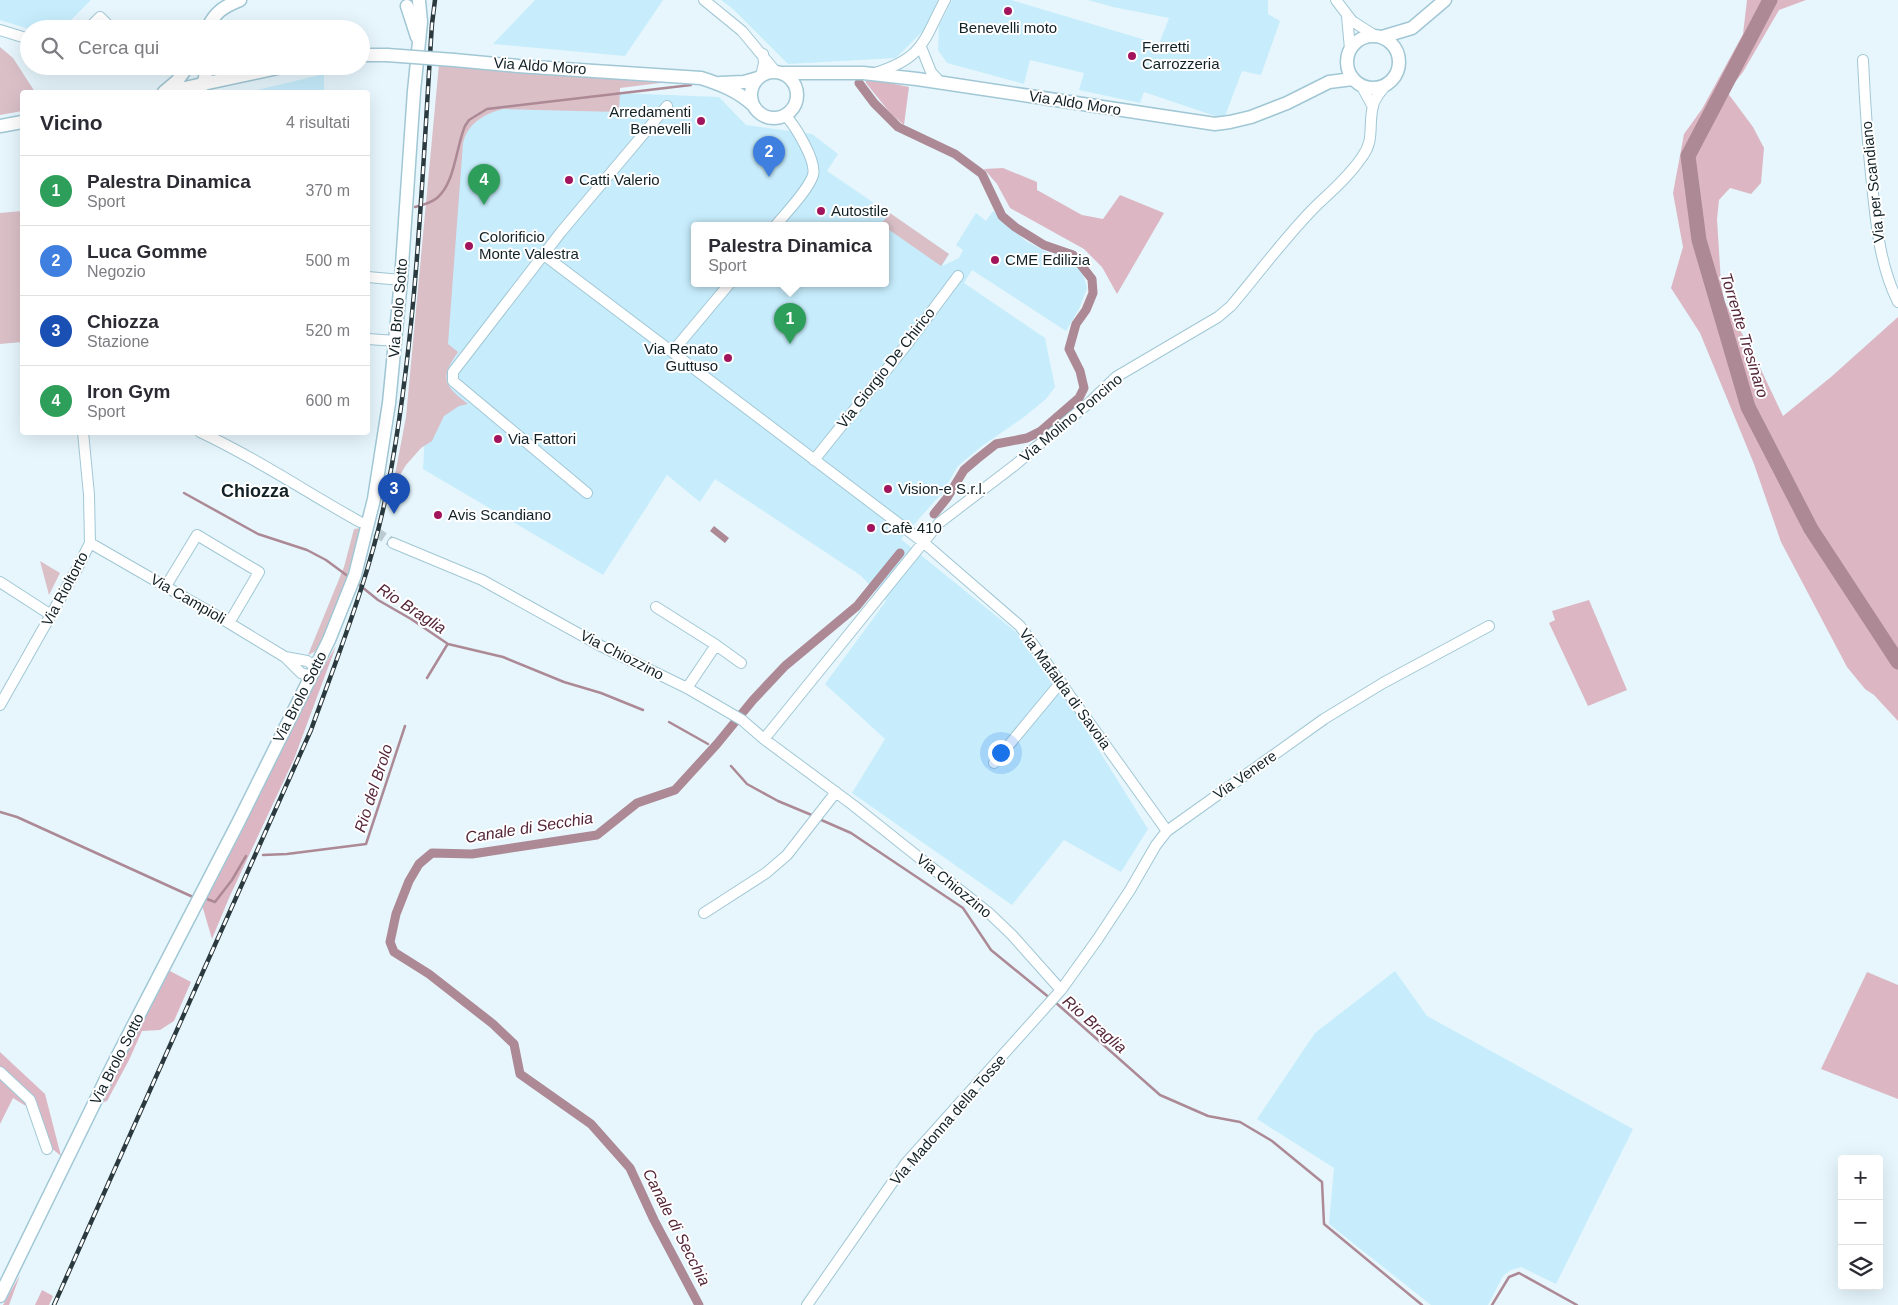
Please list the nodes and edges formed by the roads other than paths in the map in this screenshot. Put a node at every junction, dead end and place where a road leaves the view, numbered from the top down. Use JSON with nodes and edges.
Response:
{"nodes":[{"id":1,"x":240,"y":0,"type":"edge"},
{"id":2,"x":704,"y":0,"type":"edge"},
{"id":3,"x":945,"y":0,"type":"edge"},
{"id":4,"x":1336,"y":0,"type":"edge"},
{"id":5,"x":1445,"y":0,"type":"edge"},
{"id":6,"x":410,"y":2,"type":"edge"},
{"id":7,"x":1347,"y":16,"type":"junction"},
{"id":8,"x":211,"y":20,"type":"edge"},
{"id":9,"x":1412,"y":28,"type":"junction"},
{"id":10,"x":0,"y":30,"type":"edge"},
{"id":11,"x":20,"y":36,"type":"edge"},
{"id":12,"x":1378,"y":36,"type":"junction"},
{"id":13,"x":921,"y":47,"type":"junction"},
{"id":14,"x":1349,"y":52,"type":"junction"},
{"id":15,"x":763,"y":54,"type":"junction"},
{"id":16,"x":1398,"y":54,"type":"junction"},
{"id":17,"x":370,"y":55,"type":"edge"},
{"id":18,"x":1862,"y":60,"type":"dead end"},
{"id":19,"x":779,"y":72,"type":"junction"},
{"id":20,"x":813,"y":74,"type":"junction"},
{"id":21,"x":867,"y":74,"type":"junction"},
{"id":22,"x":181,"y":75,"type":"edge"},
{"id":23,"x":202,"y":75,"type":"edge"},
{"id":24,"x":206,"y":75,"type":"edge"},
{"id":25,"x":248,"y":75,"type":"edge"},
{"id":26,"x":759,"y":77,"type":"junction"},
{"id":27,"x":940,"y":82,"type":"junction"},
{"id":28,"x":1329,"y":82,"type":"junction"},
{"id":29,"x":1357,"y":82,"type":"junction"},
{"id":30,"x":718,"y":84,"type":"junction"},
{"id":31,"x":1387,"y":84,"type":"junction"},
{"id":32,"x":203,"y":85,"type":"junction"},
{"id":33,"x":797,"y":88,"type":"junction"},
{"id":34,"x":167,"y":90,"type":"edge"},
{"id":35,"x":176,"y":90,"type":"edge"},
{"id":36,"x":753,"y":105,"type":"junction"},
{"id":37,"x":667,"y":106,"type":"dead end"},
{"id":38,"x":1372,"y":107,"type":"junction"},
{"id":39,"x":786,"y":116,"type":"junction"},
{"id":40,"x":20,"y":122,"type":"edge"},
{"id":41,"x":0,"y":126,"type":"edge"},
{"id":42,"x":778,"y":222,"type":"edge"},
{"id":43,"x":544,"y":255,"type":"junction"},
{"id":44,"x":958,"y":276,"type":"dead end"},
{"id":45,"x":370,"y":277,"type":"edge"},
{"id":46,"x":401,"y":280,"type":"junction"},
{"id":47,"x":727,"y":287,"type":"edge"},
{"id":48,"x":1898,"y":302,"type":"edge"},
{"id":49,"x":370,"y":339,"type":"edge"},
{"id":50,"x":396,"y":341,"type":"junction"},
{"id":51,"x":673,"y":351,"type":"junction"},
{"id":52,"x":83,"y":435,"type":"edge"},
{"id":53,"x":206,"y":435,"type":"edge"},
{"id":54,"x":814,"y":460,"type":"junction"},
{"id":55,"x":587,"y":493,"type":"dead end"},
{"id":56,"x":360,"y":522,"type":"tunnel mouth"},
{"id":57,"x":923,"y":542,"type":"junction"},
{"id":58,"x":90,"y":543,"type":"junction"},
{"id":59,"x":393,"y":543,"type":"tunnel mouth"},
{"id":60,"x":0,"y":582,"type":"edge"},
{"id":61,"x":166,"y":586,"type":"junction"},
{"id":62,"x":656,"y":607,"type":"dead end"},
{"id":63,"x":52,"y":615,"type":"junction"},
{"id":64,"x":229,"y":623,"type":"junction"},
{"id":65,"x":1490,"y":626,"type":"dead end"},
{"id":66,"x":716,"y":645,"type":"junction"},
{"id":67,"x":324,"y":650,"type":"junction"},
{"id":68,"x":297,"y":663,"type":"junction"},
{"id":69,"x":740,"y":663,"type":"dead end"},
{"id":70,"x":312,"y":671,"type":"junction"},
{"id":71,"x":1061,"y":682,"type":"junction"},
{"id":72,"x":687,"y":688,"type":"junction"},
{"id":73,"x":302,"y":692,"type":"junction"},
{"id":74,"x":0,"y":705,"type":"edge"},
{"id":75,"x":764,"y":739,"type":"junction"},
{"id":76,"x":994,"y":763,"type":"dead end"},
{"id":77,"x":836,"y":792,"type":"junction"},
{"id":78,"x":1167,"y":831,"type":"junction"},
{"id":79,"x":704,"y":913,"type":"dead end"},
{"id":80,"x":1056,"y":996,"type":"junction"},
{"id":81,"x":0,"y":1072,"type":"edge"},
{"id":82,"x":47,"y":1149,"type":"dead end"},
{"id":83,"x":0,"y":1296,"type":"edge"},
{"id":84,"x":807,"y":1305,"type":"edge"}],
"edges":[{"from":1,"to":8,"type":"main road"},
{"from":2,"to":15,"type":"street"},
{"from":3,"to":13,"type":"street"},
{"from":4,"to":7,"type":"street"},
{"from":5,"to":9,"type":"main road"},
{"from":6,"to":46,"type":"main road","name":"Via Brolo Sotto"},
{"from":7,"to":12,"type":"street"},
{"from":7,"to":14,"type":"street"},
{"from":9,"to":12,"type":"main road"},
{"from":9,"to":16,"type":"main road"},
{"from":10,"to":11,"type":"street"},
{"from":12,"to":14,"type":"main road"},
{"from":12,"to":16,"type":"main road"},
{"from":13,"to":21,"type":"street"},
{"from":13,"to":27,"type":"street"},
{"from":14,"to":28,"type":"main road","name":"Via Aldo Moro"},
{"from":14,"to":29,"type":"main road"},
{"from":15,"to":19,"type":"street"},
{"from":15,"to":26,"type":"street"},
{"from":16,"to":31,"type":"main road"},
{"from":17,"to":30,"type":"main road","name":"Via Aldo Moro","bridge":true},
{"from":18,"to":48,"type":"street","name":"Via per Scandiano"},
{"from":19,"to":20,"type":"main road","name":"Via Aldo Moro"},
{"from":19,"to":26,"type":"main road"},
{"from":19,"to":33,"type":"main road"},
{"from":20,"to":21,"type":"main road","name":"Via Aldo Moro"},
{"from":20,"to":33,"type":"main road"},
{"from":21,"to":27,"type":"main road","name":"Via Aldo Moro"},
{"from":22,"to":34,"type":"main road"},
{"from":23,"to":32,"type":"main road"},
{"from":24,"to":32,"type":"main road"},
{"from":25,"to":32,"type":"main road"},
{"from":26,"to":30,"type":"main road","name":"Via Aldo Moro"},
{"from":26,"to":36,"type":"main road"},
{"from":27,"to":28,"type":"main road","name":"Via Aldo Moro"},
{"from":28,"to":29,"type":"main road","name":"Via Aldo Moro"},
{"from":29,"to":31,"type":"main road"},
{"from":29,"to":38,"type":"street"},
{"from":30,"to":36,"type":"main road","name":"Via Aldo Moro"},
{"from":31,"to":38,"type":"street","name":"Via Molino Poncino"},
{"from":32,"to":35,"type":"main road"},
{"from":33,"to":39,"type":"main road"},
{"from":36,"to":39,"type":"main road"},
{"from":37,"to":43,"type":"street"},
{"from":38,"to":57,"type":"street","name":"Via Molino Poncino"},
{"from":39,"to":42,"type":"street"},
{"from":40,"to":41,"type":"main road"},
{"from":43,"to":51,"type":"street"},
{"from":43,"to":55,"type":"street"},
{"from":44,"to":54,"type":"street","name":"Via Giorgio De Chirico"},
{"from":45,"to":46,"type":"street"},
{"from":46,"to":50,"type":"main road","name":"Via Brolo Sotto"},
{"from":47,"to":51,"type":"street"},
{"from":49,"to":50,"type":"street"},
{"from":50,"to":67,"type":"main road","name":"Via Brolo Sotto"},
{"from":51,"to":54,"type":"street"},
{"from":52,"to":58,"type":"street","name":"Via Rioltorto"},
{"from":53,"to":56,"type":"street"},
{"from":54,"to":57,"type":"street"},
{"from":57,"to":71,"type":"street","name":"Via Mafalda di Savoia"},
{"from":57,"to":75,"type":"street","name":"Via Molino Poncino"},
{"from":58,"to":61,"type":"street","name":"Via Campioli"},
{"from":58,"to":63,"type":"street","name":"Via Rioltorto"},
{"from":59,"to":72,"type":"street","name":"Via Chiozzino"},
{"from":60,"to":63,"type":"street"},
{"from":61,"to":64,"type":"street","name":"Via Campioli"},
{"from":61,"to":64,"type":"street"},
{"from":62,"to":66,"type":"street"},
{"from":63,"to":74,"type":"street","name":"Via Rioltorto"},
{"from":64,"to":68,"type":"street","name":"Via Campioli"},
{"from":65,"to":78,"type":"street","name":"Via Venere"},
{"from":66,"to":69,"type":"street"},
{"from":66,"to":72,"type":"street"},
{"from":67,"to":68,"type":"street"},
{"from":67,"to":70,"type":"main road","name":"Via Brolo Sotto"},
{"from":68,"to":70,"type":"street","name":"Via Campioli"},
{"from":68,"to":73,"type":"street"},
{"from":70,"to":73,"type":"main road","name":"Via Brolo Sotto"},
{"from":71,"to":76,"type":"street"},
{"from":71,"to":78,"type":"street","name":"Via Mafalda di Savoia"},
{"from":72,"to":75,"type":"street","name":"Via Chiozzino"},
{"from":73,"to":83,"type":"main road","name":"Via Brolo Sotto"},
{"from":75,"to":77,"type":"street","name":"Via Chiozzino"},
{"from":77,"to":79,"type":"street"},
{"from":77,"to":80,"type":"street","name":"Via Chiozzino"},
{"from":78,"to":80,"type":"street","name":"Via Venere"},
{"from":80,"to":84,"type":"street","name":"Via Madonna della Tosse"},
{"from":81,"to":82,"type":"street"}]}
